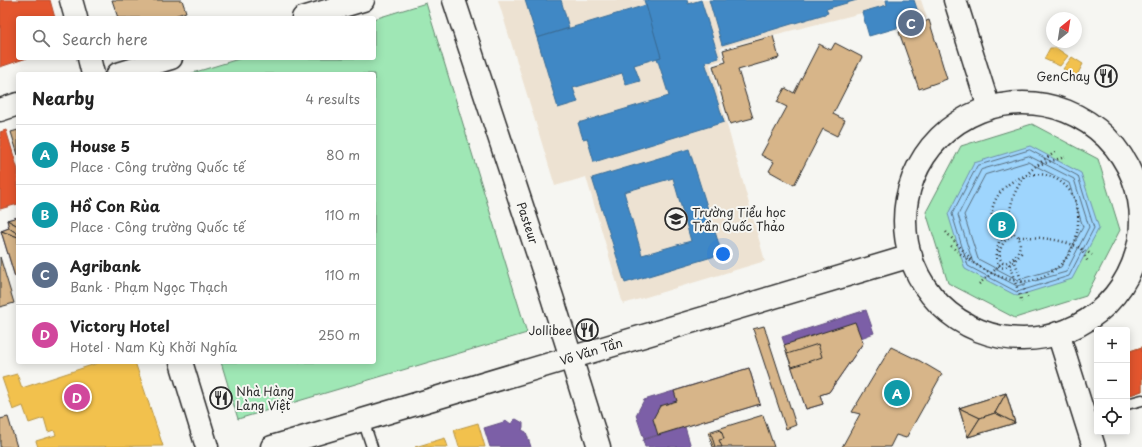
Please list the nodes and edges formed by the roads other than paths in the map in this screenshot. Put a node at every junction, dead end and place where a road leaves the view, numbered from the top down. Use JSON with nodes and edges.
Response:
{"nodes":[{"id":1,"x":71,"y":0,"type":"edge"},
{"id":2,"x":363,"y":0,"type":"edge"},
{"id":3,"x":454,"y":0,"type":"edge"},
{"id":4,"x":955,"y":0,"type":"edge"},
{"id":5,"x":75,"y":16,"type":"edge"},
{"id":6,"x":310,"y":16,"type":"edge"},
{"id":7,"x":89,"y":60,"type":"edge"},
{"id":8,"x":164,"y":60,"type":"edge"},
{"id":9,"x":93,"y":72,"type":"edge"},
{"id":10,"x":125,"y":72,"type":"edge"},
{"id":11,"x":16,"y":105,"type":"edge"},
{"id":12,"x":989,"y":108,"type":"junction"},
{"id":13,"x":0,"y":110,"type":"edge"},
{"id":14,"x":1139,"y":187,"type":"edge"},
{"id":15,"x":911,"y":256,"type":"junction"},
{"id":16,"x":1058,"y":333,"type":"junction"},
{"id":17,"x":571,"y":357,"type":"junction"},
{"id":18,"x":182,"y":364,"type":"edge"},
{"id":19,"x":1142,"y":400,"type":"edge"},
{"id":20,"x":1130,"y":403,"type":"edge"},
{"id":21,"x":363,"y":420,"type":"junction"},
{"id":22,"x":207,"y":447,"type":"edge"},
{"id":23,"x":272,"y":447,"type":"edge"},
{"id":24,"x":372,"y":447,"type":"edge"},
{"id":25,"x":599,"y":447,"type":"edge"},
{"id":26,"x":1094,"y":447,"type":"edge"}],
"edges":[{"from":1,"to":5,"type":"main road"},
{"from":2,"to":6,"type":"main road"},
{"from":3,"to":17,"type":"main road","name":"Pasteur"},
{"from":4,"to":12,"type":"main road"},
{"from":7,"to":9,"type":"main road"},
{"from":8,"to":10,"type":"main road"},
{"from":11,"to":13,"type":"main road"},
{"from":12,"to":14,"type":"main road"},
{"from":12,"to":15,"type":"main road"},
{"from":14,"to":16,"type":"main road"},
{"from":15,"to":16,"type":"main road"},
{"from":15,"to":17,"type":"main road","name":"Võ Văn Tần"},
{"from":16,"to":26,"type":"main road"},
{"from":17,"to":21,"type":"main road","name":"Võ Văn Tần"},
{"from":17,"to":25,"type":"main road","name":"Pasteur"},
{"from":18,"to":22,"type":"main road"},
{"from":19,"to":20,"type":"lane"},
{"from":21,"to":23,"type":"main road","name":"Võ Văn Tần"},
{"from":21,"to":24,"type":"lane"}]}
